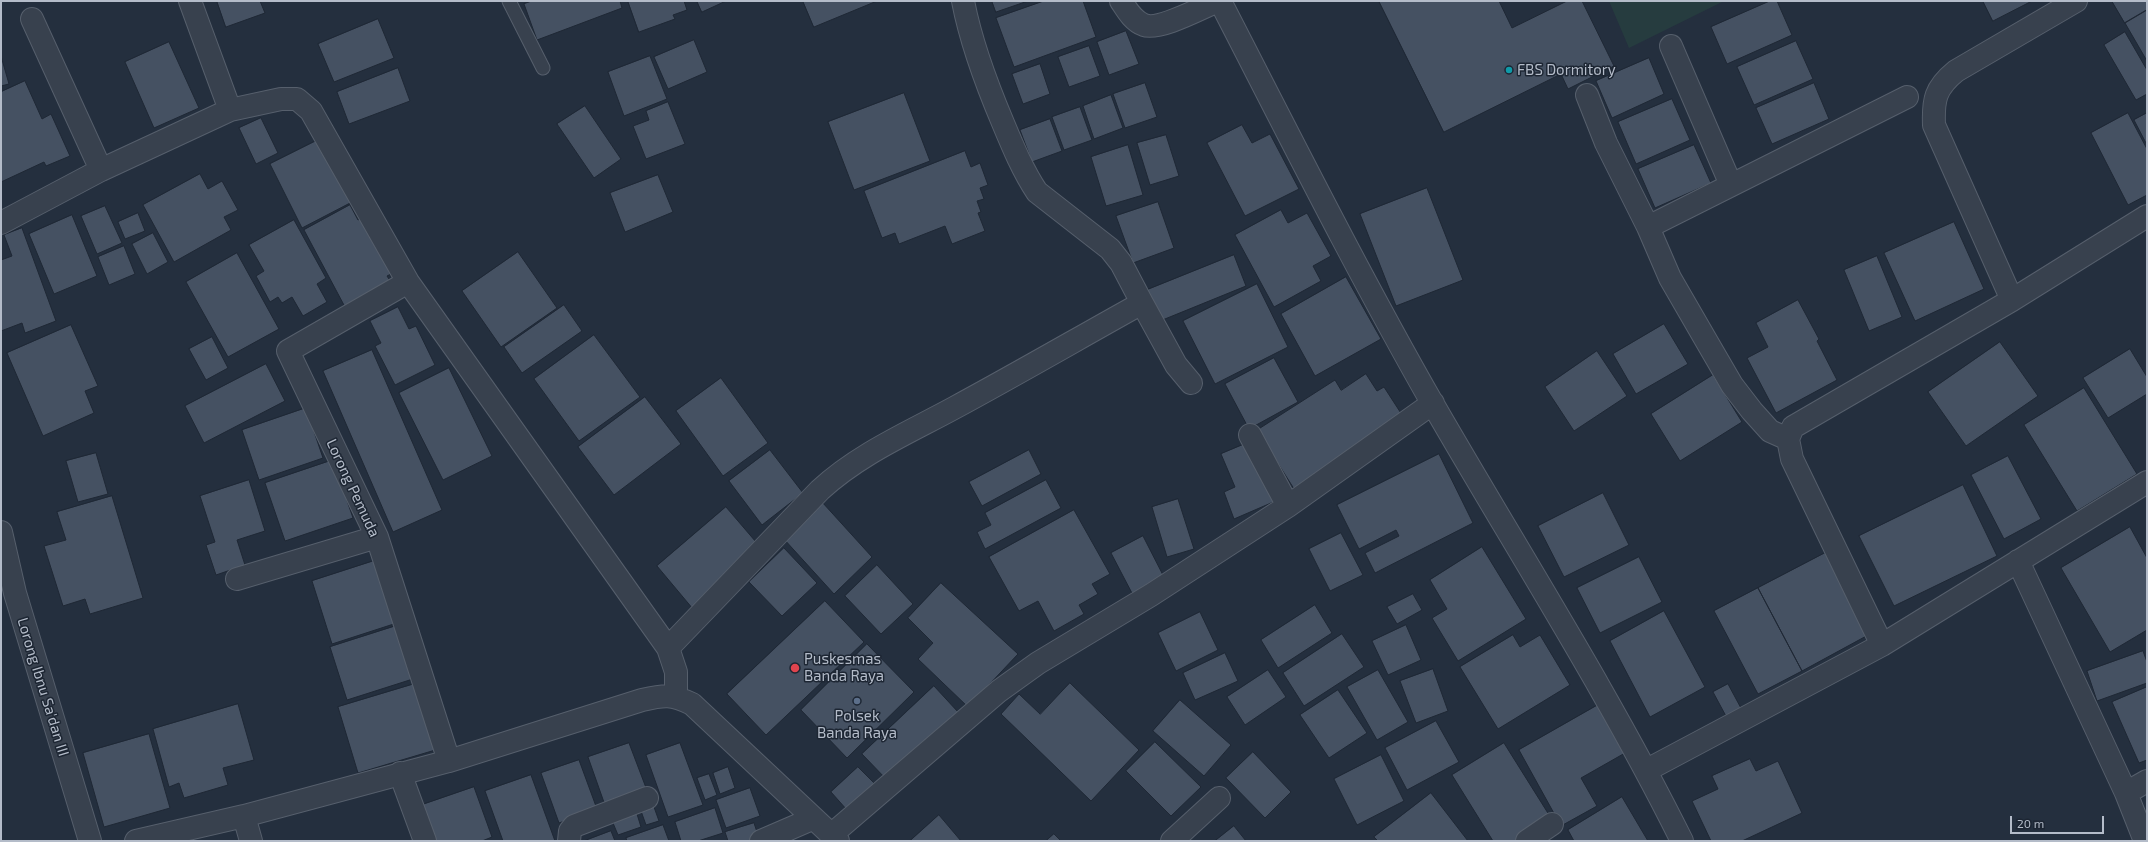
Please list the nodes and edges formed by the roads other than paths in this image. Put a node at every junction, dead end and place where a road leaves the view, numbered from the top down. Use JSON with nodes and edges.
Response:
{"nodes":[{"id":1,"x":190,"y":1,"type":"edge"},
{"id":2,"x":509,"y":1,"type":"edge"},
{"id":3,"x":963,"y":1,"type":"edge"},
{"id":4,"x":1121,"y":1,"type":"edge"},
{"id":5,"x":1219,"y":1,"type":"edge"},
{"id":6,"x":2076,"y":1,"type":"edge"},
{"id":7,"x":32,"y":19,"type":"dead end"},
{"id":8,"x":1670,"y":46,"type":"dead end"},
{"id":9,"x":543,"y":68,"type":"dead end"},
{"id":10,"x":1587,"y":95,"type":"dead end"},
{"id":11,"x":1907,"y":97,"type":"dead end"},
{"id":12,"x":230,"y":110,"type":"junction"},
{"id":13,"x":101,"y":170,"type":"junction"},
{"id":14,"x":1732,"y":185,"type":"junction"},
{"id":15,"x":2147,"y":216,"type":"edge"},
{"id":16,"x":1,"y":222,"type":"edge"},
{"id":17,"x":1648,"y":227,"type":"junction"},
{"id":18,"x":408,"y":282,"type":"junction"},
{"id":19,"x":2012,"y":300,"type":"junction"},
{"id":20,"x":1142,"y":303,"type":"junction"},
{"id":21,"x":1191,"y":383,"type":"dead end"},
{"id":22,"x":1433,"y":403,"type":"junction"},
{"id":23,"x":1250,"y":435,"type":"dead end"},
{"id":24,"x":1788,"y":439,"type":"junction"},
{"id":25,"x":2147,"y":482,"type":"edge"},
{"id":26,"x":1288,"y":506,"type":"junction"},
{"id":27,"x":1,"y":532,"type":"edge"},
{"id":28,"x":377,"y":537,"type":"junction"},
{"id":29,"x":2018,"y":561,"type":"junction"},
{"id":30,"x":237,"y":580,"type":"dead end"},
{"id":31,"x":1882,"y":645,"type":"junction"},
{"id":32,"x":668,"y":648,"type":"junction"},
{"id":33,"x":676,"y":696,"type":"junction"},
{"id":34,"x":449,"y":761,"type":"junction"},
{"id":35,"x":1647,"y":770,"type":"junction"},
{"id":36,"x":400,"y":773,"type":"junction"},
{"id":37,"x":2147,"y":781,"type":"edge"},
{"id":38,"x":2126,"y":793,"type":"junction"},
{"id":39,"x":647,"y":798,"type":"dead end"},
{"id":40,"x":1219,"y":798,"type":"dead end"},
{"id":41,"x":244,"y":816,"type":"junction"},
{"id":42,"x":812,"y":819,"type":"junction"},
{"id":43,"x":1552,"y":824,"type":"dead end"},
{"id":44,"x":834,"y":838,"type":"edge"},
{"id":45,"x":90,"y":841,"type":"edge"},
{"id":46,"x":136,"y":841,"type":"edge"},
{"id":47,"x":251,"y":841,"type":"edge"},
{"id":48,"x":425,"y":841,"type":"edge"},
{"id":49,"x":569,"y":841,"type":"edge"},
{"id":50,"x":761,"y":841,"type":"edge"},
{"id":51,"x":1172,"y":841,"type":"edge"},
{"id":52,"x":1527,"y":841,"type":"edge"},
{"id":53,"x":1682,"y":841,"type":"edge"},
{"id":54,"x":2145,"y":841,"type":"edge"}],
"edges":[{"from":1,"to":12,"type":"street"},
{"from":2,"to":9,"type":"lane"},
{"from":3,"to":20,"type":"street"},
{"from":4,"to":5,"type":"street"},
{"from":5,"to":22,"type":"street"},
{"from":6,"to":19,"type":"street"},
{"from":7,"to":13,"type":"street"},
{"from":8,"to":14,"type":"street"},
{"from":10,"to":17,"type":"street"},
{"from":11,"to":14,"type":"street"},
{"from":12,"to":13,"type":"street"},
{"from":12,"to":18,"type":"street"},
{"from":13,"to":16,"type":"street"},
{"from":14,"to":17,"type":"street"},
{"from":15,"to":19,"type":"street"},
{"from":17,"to":24,"type":"street"},
{"from":18,"to":28,"type":"street","name":"Lorong Pemuda"},
{"from":18,"to":32,"type":"street"},
{"from":19,"to":24,"type":"street"},
{"from":20,"to":21,"type":"street"},
{"from":20,"to":32,"type":"street"},
{"from":22,"to":26,"type":"street"},
{"from":22,"to":35,"type":"street"},
{"from":23,"to":26,"type":"street"},
{"from":24,"to":31,"type":"street"},
{"from":25,"to":29,"type":"street"},
{"from":26,"to":44,"type":"street"},
{"from":27,"to":45,"type":"street","name":"Lorong Ibnu Sa'dan III"},
{"from":28,"to":30,"type":"street"},
{"from":28,"to":34,"type":"street","name":"Lorong Pemuda"},
{"from":29,"to":31,"type":"street"},
{"from":29,"to":38,"type":"street"},
{"from":31,"to":35,"type":"street"},
{"from":32,"to":33,"type":"street"},
{"from":33,"to":34,"type":"street"},
{"from":33,"to":42,"type":"street"},
{"from":34,"to":36,"type":"street"},
{"from":35,"to":53,"type":"street"},
{"from":36,"to":41,"type":"street"},
{"from":36,"to":48,"type":"street"},
{"from":37,"to":38,"type":"street"},
{"from":38,"to":54,"type":"street"},
{"from":39,"to":49,"type":"street"},
{"from":40,"to":51,"type":"street"},
{"from":41,"to":46,"type":"street"},
{"from":41,"to":47,"type":"street"},
{"from":42,"to":44,"type":"street"},
{"from":42,"to":50,"type":"street"},
{"from":43,"to":52,"type":"street"}]}
